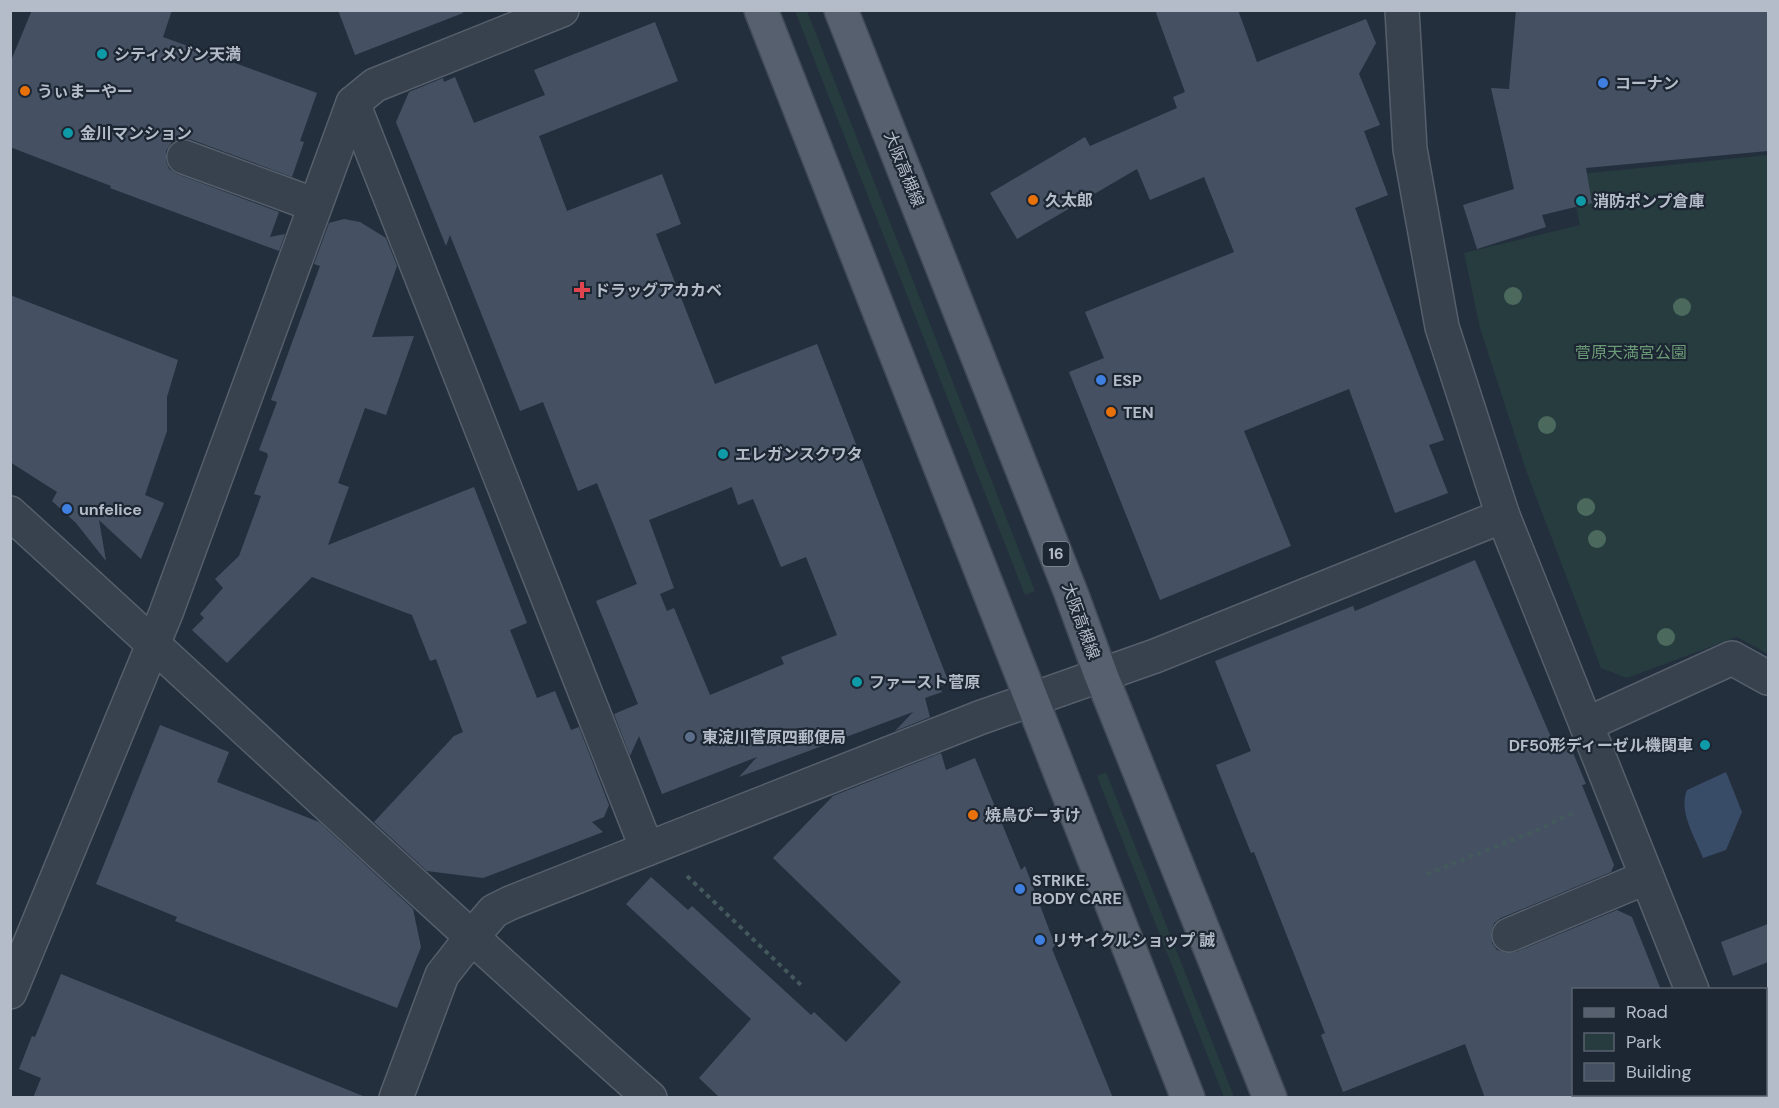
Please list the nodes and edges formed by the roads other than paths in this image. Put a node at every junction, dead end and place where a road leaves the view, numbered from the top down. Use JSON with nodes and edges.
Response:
{"nodes":[{"id":1,"x":562,"y":10,"type":"edge"},
{"id":2,"x":761,"y":10,"type":"edge"},
{"id":3,"x":841,"y":10,"type":"edge"},
{"id":4,"x":1401,"y":10,"type":"edge"},
{"id":5,"x":353,"y":103,"type":"junction"},
{"id":6,"x":184,"y":157,"type":"dead end"},
{"id":7,"x":315,"y":205,"type":"junction"},
{"id":8,"x":10,"y":513,"type":"edge"},
{"id":9,"x":1503,"y":516,"type":"junction"},
{"id":10,"x":152,"y":644,"type":"junction"},
{"id":11,"x":1101,"y":675,"type":"junction"},
{"id":12,"x":1768,"y":678,"type":"edge"},
{"id":13,"x":1030,"y":699,"type":"junction"},
{"id":14,"x":1587,"y":724,"type":"junction"},
{"id":15,"x":656,"y":845,"type":"junction"},
{"id":16,"x":1647,"y":877,"type":"junction"},
{"id":17,"x":1509,"y":935,"type":"dead end"},
{"id":18,"x":471,"y":938,"type":"junction"},
{"id":19,"x":1691,"y":988,"type":"edge"},
{"id":20,"x":10,"y":992,"type":"edge"},
{"id":21,"x":396,"y":1098,"type":"edge"},
{"id":22,"x":650,"y":1098,"type":"edge"},
{"id":23,"x":1188,"y":1098,"type":"edge"},
{"id":24,"x":1270,"y":1098,"type":"edge"}],
"edges":[{"from":1,"to":5,"type":"street"},
{"from":2,"to":13,"type":"main road"},
{"from":3,"to":11,"type":"main road","name":"大阪高槻線","number":"16"},
{"from":4,"to":9,"type":"street"},
{"from":5,"to":7,"type":"street"},
{"from":5,"to":15,"type":"street"},
{"from":6,"to":7,"type":"street"},
{"from":7,"to":10,"type":"street"},
{"from":8,"to":10,"type":"street"},
{"from":9,"to":11,"type":"street"},
{"from":9,"to":14,"type":"street"},
{"from":10,"to":18,"type":"street"},
{"from":10,"to":20,"type":"street"},
{"from":11,"to":13,"type":"street"},
{"from":11,"to":24,"type":"main road","name":"大阪高槻線","number":"16"},
{"from":12,"to":14,"type":"street"},
{"from":13,"to":15,"type":"street"},
{"from":13,"to":23,"type":"main road"},
{"from":14,"to":16,"type":"street"},
{"from":15,"to":18,"type":"street"},
{"from":16,"to":17,"type":"street"},
{"from":16,"to":19,"type":"street"},
{"from":18,"to":21,"type":"street"},
{"from":18,"to":22,"type":"street"}]}
